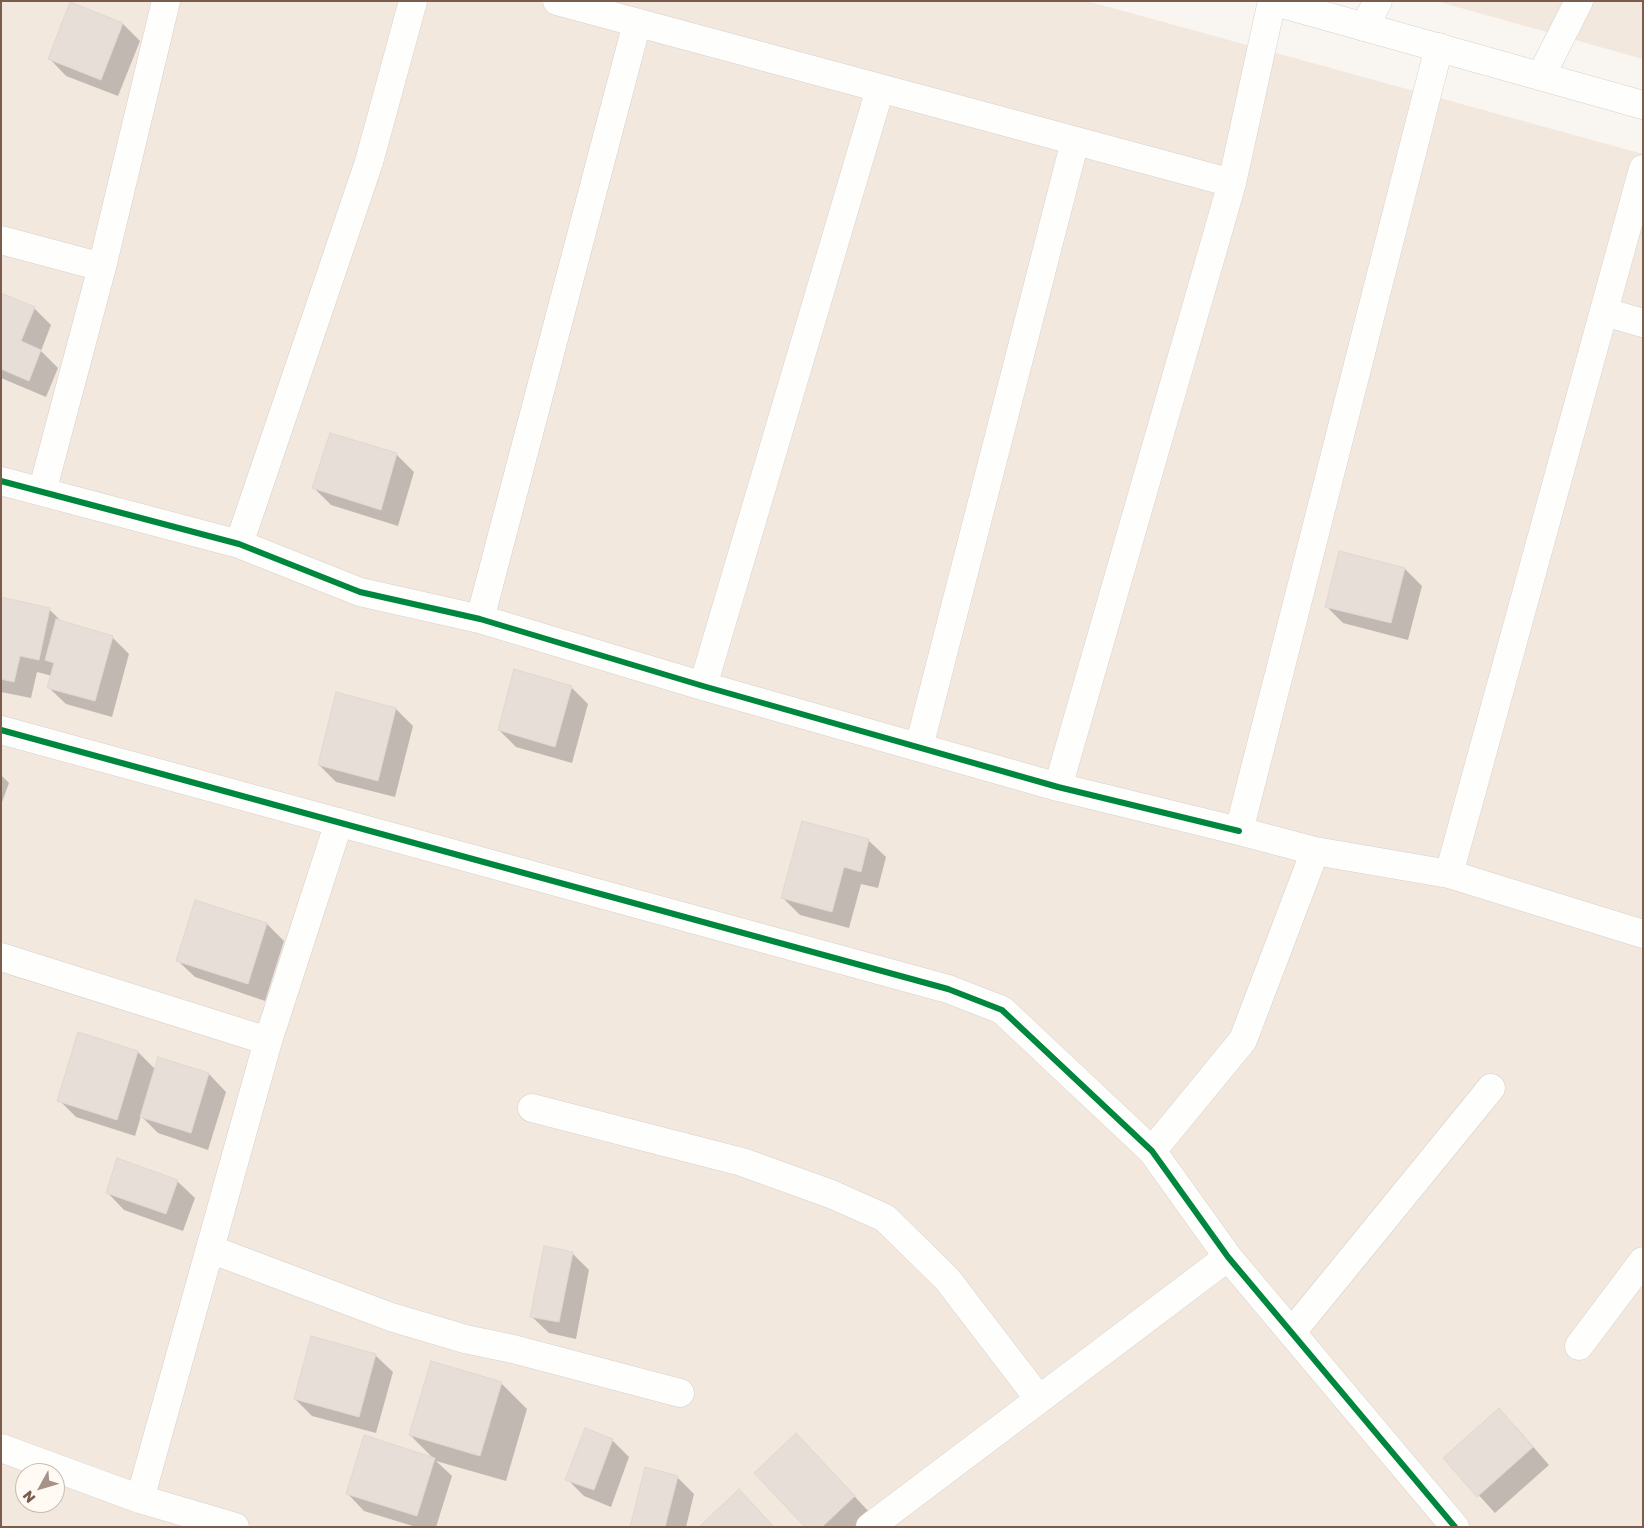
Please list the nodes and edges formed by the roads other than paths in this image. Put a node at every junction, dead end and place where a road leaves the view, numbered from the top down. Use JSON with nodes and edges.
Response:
{"nodes":[{"id":1,"x":166,"y":1,"type":"edge"},
{"id":2,"x":413,"y":1,"type":"edge"},
{"id":3,"x":557,"y":1,"type":"edge"},
{"id":4,"x":1272,"y":1,"type":"edge"},
{"id":5,"x":1378,"y":1,"type":"edge"},
{"id":6,"x":1579,"y":1,"type":"edge"},
{"id":7,"x":637,"y":23,"type":"junction"},
{"id":8,"x":1364,"y":27,"type":"junction"},
{"id":9,"x":1439,"y":47,"type":"junction"},
{"id":10,"x":1541,"y":76,"type":"junction"},
{"id":11,"x":880,"y":89,"type":"junction"},
{"id":12,"x":1643,"y":105,"type":"edge"},
{"id":13,"x":1075,"y":141,"type":"junction"},
{"id":14,"x":1643,"y":169,"type":"edge"},
{"id":15,"x":1232,"y":184,"type":"junction"},
{"id":16,"x":1,"y":240,"type":"edge"},
{"id":17,"x":102,"y":267,"type":"junction"},
{"id":18,"x":1605,"y":312,"type":"junction"},
{"id":19,"x":1643,"y":323,"type":"edge"},
{"id":20,"x":1,"y":481,"type":"edge"},
{"id":21,"x":42,"y":492,"type":"junction"},
{"id":22,"x":239,"y":544,"type":"junction"},
{"id":23,"x":480,"y":619,"type":"junction"},
{"id":24,"x":703,"y":686,"type":"junction"},
{"id":25,"x":1,"y":730,"type":"edge"},
{"id":26,"x":919,"y":748,"type":"junction"},
{"id":27,"x":1058,"y":787,"type":"junction"},
{"id":28,"x":339,"y":822,"type":"junction"},
{"id":29,"x":1239,"y":831,"type":"junction"},
{"id":30,"x":1315,"y":851,"type":"junction"},
{"id":31,"x":1449,"y":874,"type":"junction"},
{"id":32,"x":1643,"y":934,"type":"edge"},
{"id":33,"x":1,"y":957,"type":"edge"},
{"id":34,"x":268,"y":1041,"type":"junction"},
{"id":35,"x":1491,"y":1088,"type":"dead end"},
{"id":36,"x":532,"y":1108,"type":"dead end"},
{"id":37,"x":1152,"y":1151,"type":"junction"},
{"id":38,"x":210,"y":1249,"type":"junction"},
{"id":39,"x":1228,"y":1257,"type":"junction"},
{"id":40,"x":1643,"y":1261,"type":"edge"},
{"id":41,"x":1292,"y":1332,"type":"junction"},
{"id":42,"x":1579,"y":1346,"type":"dead end"},
{"id":43,"x":680,"y":1393,"type":"dead end"},
{"id":44,"x":1040,"y":1399,"type":"junction"},
{"id":45,"x":1,"y":1448,"type":"edge"},
{"id":46,"x":140,"y":1499,"type":"junction"},
{"id":47,"x":235,"y":1527,"type":"edge"},
{"id":48,"x":870,"y":1527,"type":"edge"},
{"id":49,"x":1455,"y":1527,"type":"edge"}],
"edges":[{"from":1,"to":17,"type":"street"},
{"from":2,"to":22,"type":"street"},
{"from":3,"to":7,"type":"street"},
{"from":4,"to":8,"type":"street"},
{"from":4,"to":15,"type":"street"},
{"from":5,"to":8,"type":"street"},
{"from":6,"to":10,"type":"street"},
{"from":7,"to":11,"type":"street"},
{"from":7,"to":23,"type":"street"},
{"from":8,"to":9,"type":"street"},
{"from":9,"to":10,"type":"street"},
{"from":9,"to":29,"type":"street"},
{"from":10,"to":12,"type":"street"},
{"from":11,"to":13,"type":"street"},
{"from":11,"to":24,"type":"street"},
{"from":13,"to":15,"type":"street"},
{"from":13,"to":26,"type":"street"},
{"from":14,"to":18,"type":"street"},
{"from":15,"to":27,"type":"street"},
{"from":16,"to":17,"type":"street"},
{"from":17,"to":21,"type":"street"},
{"from":18,"to":19,"type":"street"},
{"from":18,"to":31,"type":"street"},
{"from":20,"to":21,"type":"street"},
{"from":21,"to":22,"type":"street"},
{"from":22,"to":23,"type":"street"},
{"from":23,"to":24,"type":"street"},
{"from":24,"to":26,"type":"street"},
{"from":25,"to":28,"type":"street"},
{"from":26,"to":27,"type":"street"},
{"from":27,"to":29,"type":"street"},
{"from":28,"to":34,"type":"street"},
{"from":28,"to":37,"type":"street"},
{"from":29,"to":30,"type":"street"},
{"from":30,"to":31,"type":"street"},
{"from":30,"to":37,"type":"street"},
{"from":31,"to":32,"type":"street"},
{"from":33,"to":34,"type":"street"},
{"from":34,"to":38,"type":"street"},
{"from":35,"to":41,"type":"street"},
{"from":36,"to":44,"type":"street"},
{"from":37,"to":39,"type":"street"},
{"from":38,"to":43,"type":"street"},
{"from":38,"to":46,"type":"street"},
{"from":39,"to":41,"type":"street"},
{"from":39,"to":44,"type":"street"},
{"from":40,"to":42,"type":"street"},
{"from":41,"to":49,"type":"street"},
{"from":44,"to":48,"type":"street"},
{"from":45,"to":46,"type":"street"},
{"from":46,"to":47,"type":"street"}]}
